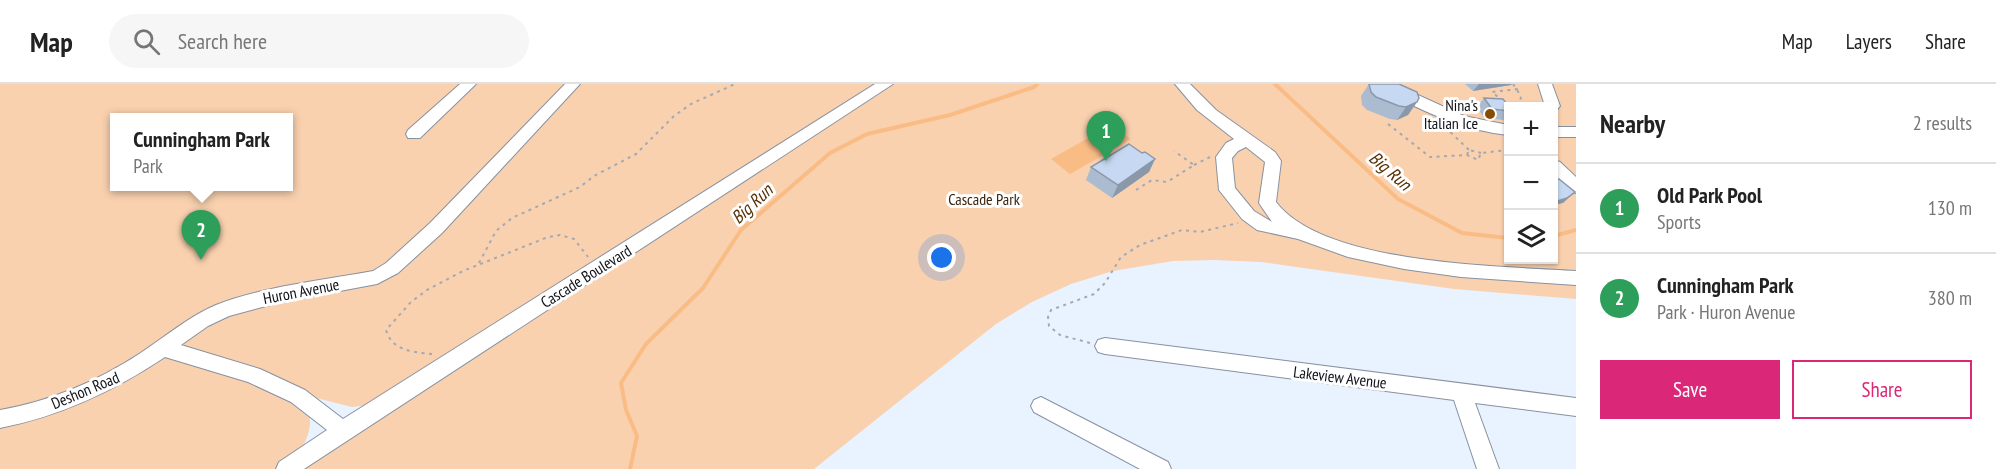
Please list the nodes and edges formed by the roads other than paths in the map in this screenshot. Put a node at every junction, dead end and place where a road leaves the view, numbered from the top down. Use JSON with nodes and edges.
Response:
{"nodes":[{"id":1,"x":469,"y":84,"type":"edge"},
{"id":2,"x":573,"y":84,"type":"edge"},
{"id":3,"x":886,"y":84,"type":"edge"},
{"id":4,"x":1182,"y":84,"type":"edge"},
{"id":5,"x":1382,"y":84,"type":"edge"},
{"id":6,"x":1545,"y":84,"type":"edge"},
{"id":7,"x":1551,"y":102,"type":"edge"},
{"id":8,"x":1504,"y":129,"type":"edge"},
{"id":9,"x":1558,"y":132,"type":"edge"},
{"id":10,"x":1576,"y":132,"type":"edge"},
{"id":11,"x":414,"y":135,"type":"dead end"},
{"id":12,"x":1246,"y":140,"type":"junction"},
{"id":13,"x":1558,"y":170,"type":"edge"},
{"id":14,"x":1576,"y":187,"type":"edge"},
{"id":15,"x":1319,"y":242,"type":"junction"},
{"id":16,"x":1576,"y":278,"type":"edge"},
{"id":17,"x":1105,"y":346,"type":"road end"},
{"id":18,"x":163,"y":348,"type":"junction"},
{"id":19,"x":1462,"y":393,"type":"junction"},
{"id":20,"x":1041,"y":406,"type":"dead end"},
{"id":21,"x":1576,"y":406,"type":"edge"},
{"id":22,"x":0,"y":419,"type":"edge"},
{"id":23,"x":343,"y":431,"type":"junction"},
{"id":24,"x":287,"y":469,"type":"edge"},
{"id":25,"x":1160,"y":469,"type":"edge"},
{"id":26,"x":1488,"y":469,"type":"edge"}],
"edges":[{"from":1,"to":11,"type":"street"},
{"from":2,"to":18,"type":"street","name":"Huron Avenue"},
{"from":3,"to":23,"type":"street","name":"Cascade Boulevard"},
{"from":4,"to":12,"type":"street"},
{"from":5,"to":8,"type":"street"},
{"from":6,"to":7,"type":"street"},
{"from":9,"to":10,"type":"street"},
{"from":12,"to":15,"type":"street"},
{"from":12,"to":15,"type":"street"},
{"from":13,"to":14,"type":"street"},
{"from":15,"to":16,"type":"street"},
{"from":17,"to":19,"type":"street","name":"Lakeview Avenue"},
{"from":18,"to":22,"type":"street","name":"Deshon Road"},
{"from":18,"to":23,"type":"street"},
{"from":19,"to":21,"type":"street","name":"Lakeview Avenue"},
{"from":19,"to":26,"type":"street"},
{"from":20,"to":25,"type":"street"},
{"from":23,"to":24,"type":"street","name":"Cascade Boulevard"}]}
